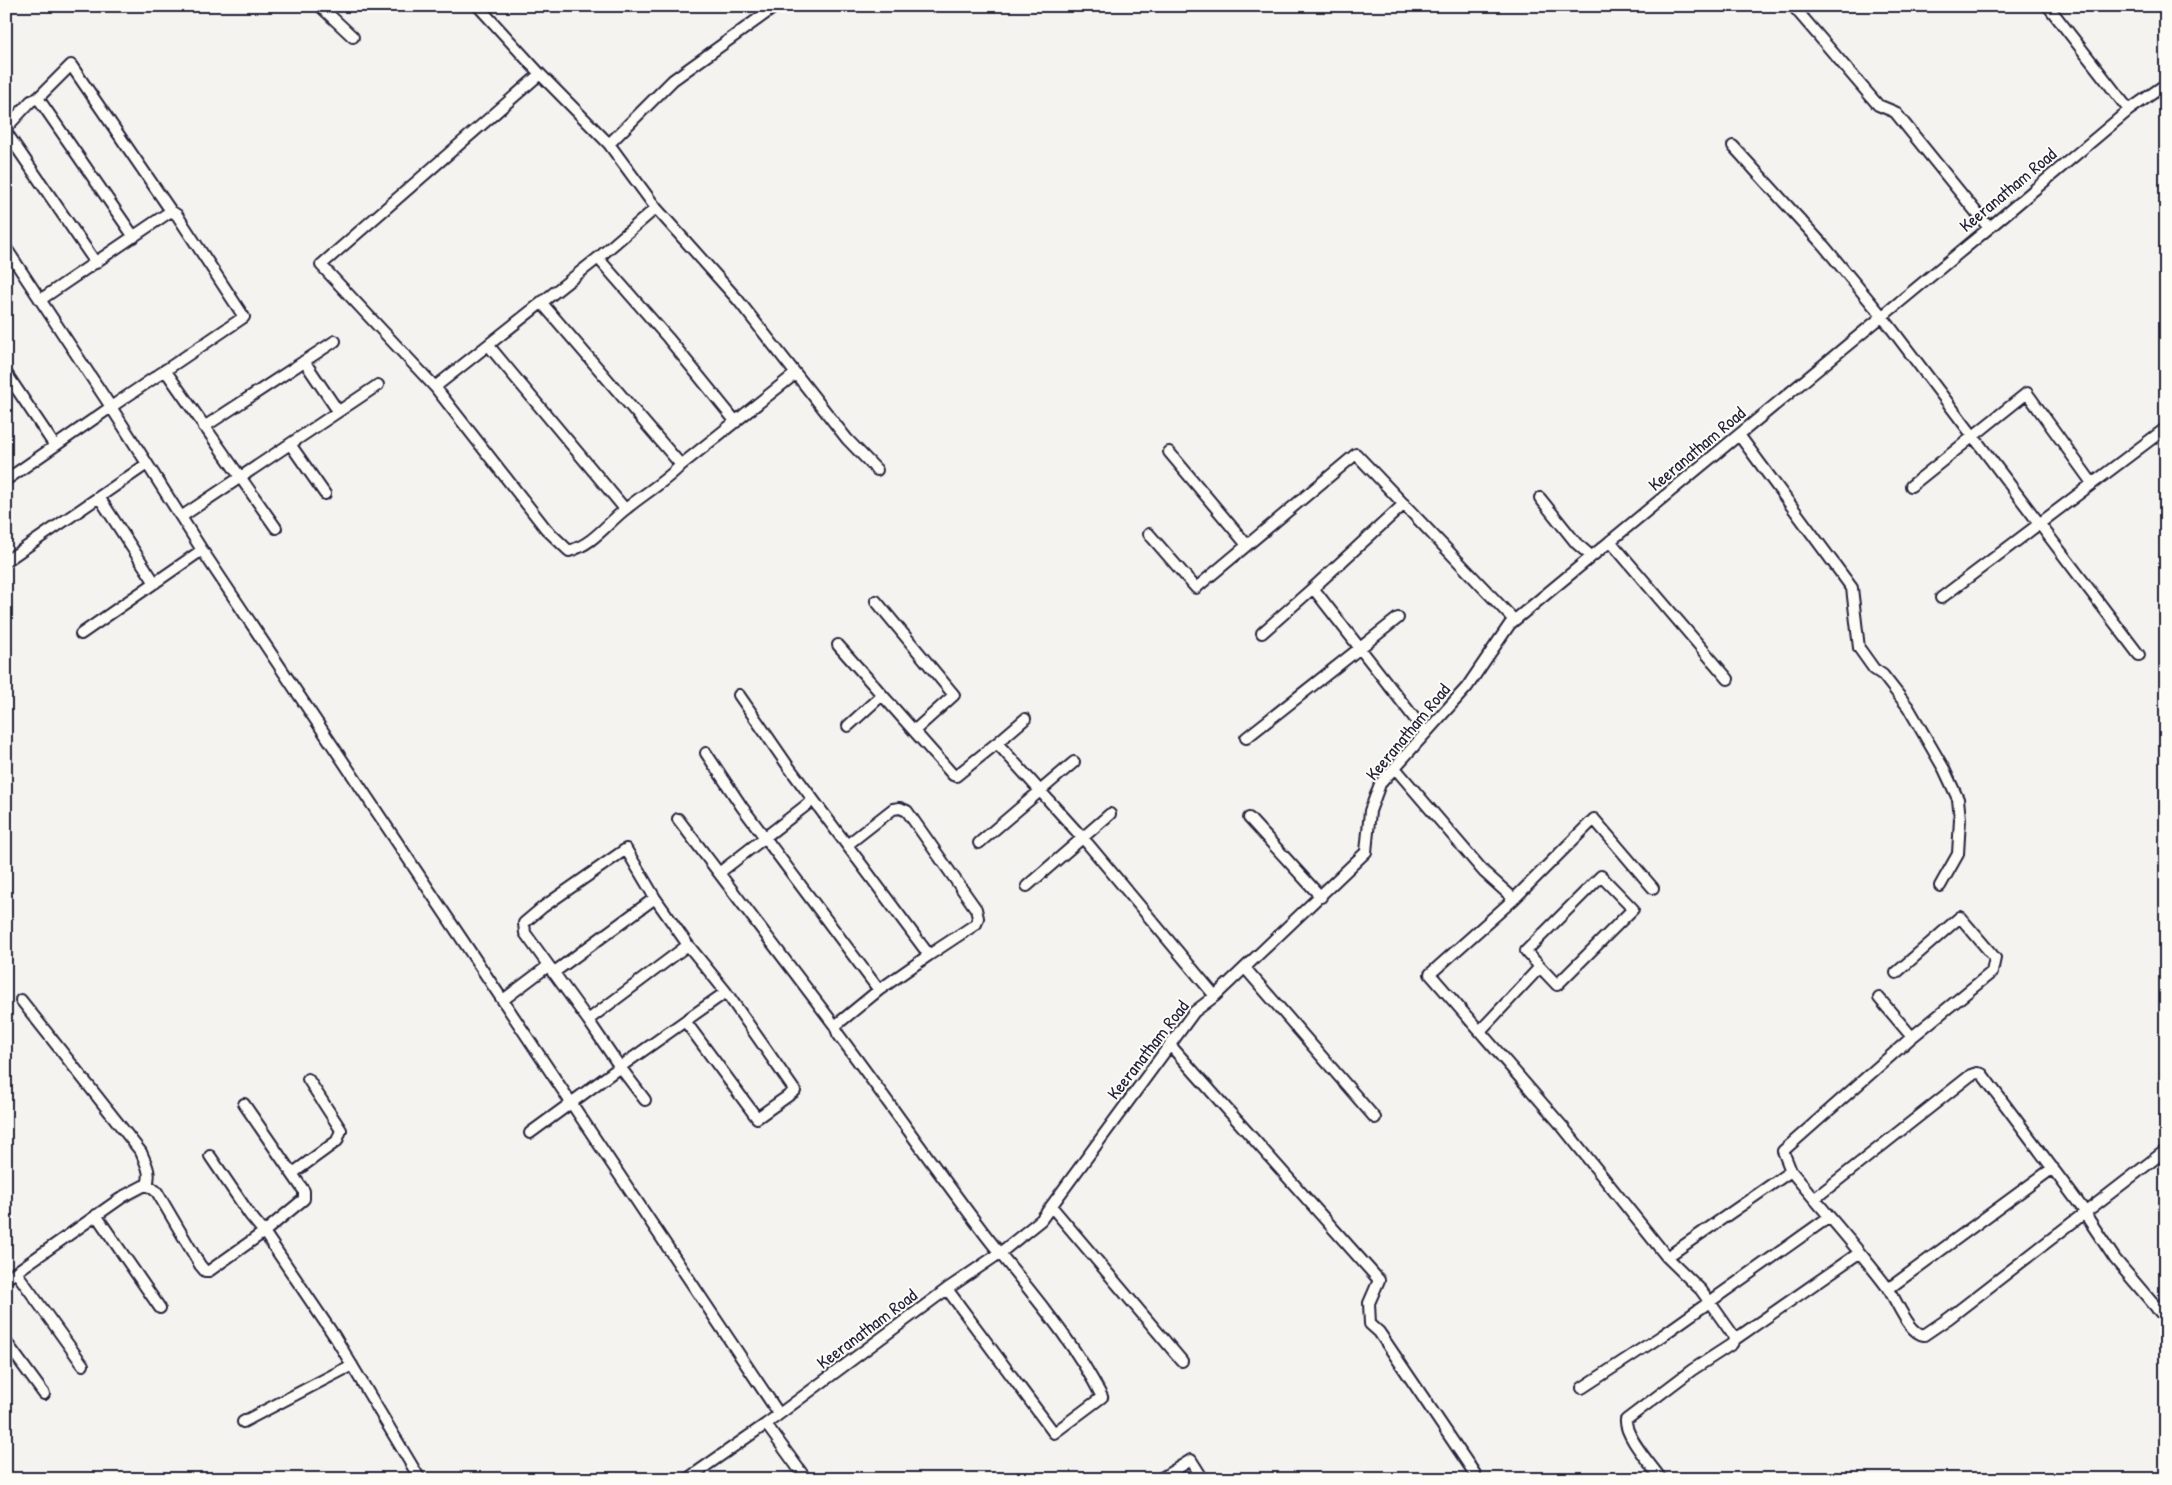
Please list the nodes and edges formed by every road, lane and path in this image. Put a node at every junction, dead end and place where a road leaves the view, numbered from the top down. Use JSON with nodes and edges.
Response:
{"nodes":[{"id":1,"x":320,"y":6,"type":"edge"},
{"id":2,"x":478,"y":6,"type":"edge"},
{"id":3,"x":776,"y":6,"type":"edge"},
{"id":4,"x":1793,"y":6,"type":"edge"},
{"id":5,"x":2048,"y":6,"type":"edge"},
{"id":6,"x":353,"y":37,"type":"dead end"},
{"id":7,"x":540,"y":74,"type":"junction"},
{"id":8,"x":2166,"y":84,"type":"edge"},
{"id":9,"x":38,"y":98,"type":"junction"},
{"id":10,"x":2128,"y":110,"type":"junction"},
{"id":11,"x":6,"y":130,"type":"edge"},
{"id":12,"x":609,"y":144,"type":"junction"},
{"id":13,"x":1733,"y":146,"type":"dead end"},
{"id":14,"x":656,"y":208,"type":"junction"},
{"id":15,"x":171,"y":211,"type":"junction"},
{"id":16,"x":1989,"y":228,"type":"junction"},
{"id":17,"x":134,"y":237,"type":"junction"},
{"id":18,"x":8,"y":252,"type":"edge"},
{"id":19,"x":598,"y":258,"type":"junction"},
{"id":20,"x":96,"y":263,"type":"junction"},
{"id":21,"x":40,"y":300,"type":"junction"},
{"id":22,"x":541,"y":302,"type":"junction"},
{"id":23,"x":1882,"y":316,"type":"junction"},
{"id":24,"x":334,"y":340,"type":"dead end"},
{"id":25,"x":489,"y":346,"type":"junction"},
{"id":26,"x":304,"y":361,"type":"junction"},
{"id":27,"x":165,"y":370,"type":"junction"},
{"id":28,"x":6,"y":373,"type":"edge"},
{"id":29,"x":795,"y":374,"type":"junction"},
{"id":30,"x":378,"y":385,"type":"dead end"},
{"id":31,"x":435,"y":387,"type":"junction"},
{"id":32,"x":111,"y":408,"type":"junction"},
{"id":33,"x":338,"y":411,"type":"junction"},
{"id":34,"x":736,"y":422,"type":"junction"},
{"id":35,"x":204,"y":427,"type":"junction"},
{"id":36,"x":2166,"y":428,"type":"edge"},
{"id":37,"x":1739,"y":435,"type":"junction"},
{"id":38,"x":1972,"y":437,"type":"junction"},
{"id":39,"x":290,"y":444,"type":"junction"},
{"id":40,"x":56,"y":446,"type":"junction"},
{"id":41,"x":1168,"y":452,"type":"dead end"},
{"id":42,"x":147,"y":464,"type":"junction"},
{"id":43,"x":681,"y":465,"type":"junction"},
{"id":44,"x":877,"y":470,"type":"dead end"},
{"id":45,"x":240,"y":477,"type":"junction"},
{"id":46,"x":6,"y":480,"type":"edge"},
{"id":47,"x":2092,"y":483,"type":"junction"},
{"id":48,"x":1911,"y":486,"type":"dead end"},
{"id":49,"x":325,"y":494,"type":"dead end"},
{"id":50,"x":99,"y":497,"type":"junction"},
{"id":51,"x":1540,"y":498,"type":"dead end"},
{"id":52,"x":1404,"y":504,"type":"junction"},
{"id":53,"x":626,"y":509,"type":"junction"},
{"id":54,"x":181,"y":517,"type":"junction"},
{"id":55,"x":2038,"y":524,"type":"junction"},
{"id":56,"x":276,"y":528,"type":"dead end"},
{"id":57,"x":1149,"y":534,"type":"dead end"},
{"id":58,"x":1610,"y":540,"type":"junction"},
{"id":59,"x":1247,"y":546,"type":"junction"},
{"id":60,"x":202,"y":550,"type":"junction"},
{"id":61,"x":1591,"y":556,"type":"junction"},
{"id":62,"x":6,"y":561,"type":"edge"},
{"id":63,"x":155,"y":583,"type":"junction"},
{"id":64,"x":1313,"y":588,"type":"junction"},
{"id":65,"x":1941,"y":598,"type":"dead end"},
{"id":66,"x":876,"y":601,"type":"dead end"},
{"id":67,"x":1398,"y":618,"type":"dead end"},
{"id":68,"x":1514,"y":620,"type":"junction"},
{"id":69,"x":1262,"y":633,"type":"dead end"},
{"id":70,"x":81,"y":634,"type":"dead end"},
{"id":71,"x":838,"y":644,"type":"dead end"},
{"id":72,"x":1360,"y":649,"type":"junction"},
{"id":73,"x":2139,"y":655,"type":"dead end"},
{"id":74,"x":1728,"y":679,"type":"dead end"},
{"id":75,"x":882,"y":695,"type":"junction"},
{"id":76,"x":740,"y":696,"type":"dead end"},
{"id":77,"x":1025,"y":719,"type":"dead end"},
{"id":78,"x":848,"y":726,"type":"dead end"},
{"id":79,"x":914,"y":730,"type":"junction"},
{"id":80,"x":1426,"y":733,"type":"junction"},
{"id":81,"x":1246,"y":738,"type":"dead end"},
{"id":82,"x":997,"y":742,"type":"junction"},
{"id":83,"x":706,"y":753,"type":"dead end"},
{"id":84,"x":1074,"y":762,"type":"dead end"},
{"id":85,"x":1395,"y":768,"type":"junction"},
{"id":86,"x":1040,"y":790,"type":"junction"},
{"id":87,"x":813,"y":800,"type":"junction"},
{"id":88,"x":1110,"y":814,"type":"dead end"},
{"id":89,"x":678,"y":818,"type":"dead end"},
{"id":90,"x":1249,"y":818,"type":"dead end"},
{"id":91,"x":1082,"y":837,"type":"junction"},
{"id":92,"x":765,"y":838,"type":"junction"},
{"id":93,"x":979,"y":844,"type":"dead end"},
{"id":94,"x":847,"y":845,"type":"junction"},
{"id":95,"x":719,"y":873,"type":"junction"},
{"id":96,"x":1027,"y":886,"type":"dead end"},
{"id":97,"x":1940,"y":886,"type":"dead end"},
{"id":98,"x":1653,"y":888,"type":"dead end"},
{"id":99,"x":1321,"y":896,"type":"junction"},
{"id":100,"x":655,"y":898,"type":"junction"},
{"id":101,"x":1514,"y":899,"type":"junction"},
{"id":102,"x":688,"y":945,"type":"junction"},
{"id":103,"x":929,"y":955,"type":"junction"},
{"id":104,"x":1540,"y":967,"type":"junction"},
{"id":105,"x":1245,"y":968,"type":"junction"},
{"id":106,"x":550,"y":970,"type":"junction"},
{"id":107,"x":1896,"y":973,"type":"dead end"},
{"id":108,"x":879,"y":990,"type":"junction"},
{"id":109,"x":726,"y":992,"type":"junction"},
{"id":110,"x":1214,"y":996,"type":"junction"},
{"id":111,"x":1879,"y":998,"type":"dead end"},
{"id":112,"x":21,"y":1000,"type":"dead end"},
{"id":113,"x":504,"y":1000,"type":"junction"},
{"id":114,"x":588,"y":1020,"type":"junction"},
{"id":115,"x":685,"y":1021,"type":"junction"},
{"id":116,"x":835,"y":1026,"type":"junction"},
{"id":117,"x":1480,"y":1031,"type":"junction"},
{"id":118,"x":1912,"y":1037,"type":"junction"},
{"id":119,"x":1170,"y":1045,"type":"junction"},
{"id":120,"x":620,"y":1067,"type":"junction"},
{"id":121,"x":308,"y":1079,"type":"dead end"},
{"id":122,"x":646,"y":1100,"type":"dead end"},
{"id":123,"x":572,"y":1103,"type":"junction"},
{"id":124,"x":244,"y":1104,"type":"dead end"},
{"id":125,"x":1374,"y":1118,"type":"dead end"},
{"id":126,"x":530,"y":1133,"type":"dead end"},
{"id":127,"x":2166,"y":1150,"type":"edge"},
{"id":128,"x":210,"y":1156,"type":"dead end"},
{"id":129,"x":2053,"y":1168,"type":"junction"},
{"id":130,"x":1791,"y":1171,"type":"junction"},
{"id":131,"x":293,"y":1174,"type":"junction"},
{"id":132,"x":147,"y":1184,"type":"junction"},
{"id":133,"x":1814,"y":1199,"type":"junction"},
{"id":134,"x":1051,"y":1206,"type":"junction"},
{"id":135,"x":2086,"y":1213,"type":"junction"},
{"id":136,"x":96,"y":1215,"type":"junction"},
{"id":137,"x":1829,"y":1217,"type":"junction"},
{"id":138,"x":264,"y":1232,"type":"junction"},
{"id":139,"x":1859,"y":1253,"type":"junction"},
{"id":140,"x":1000,"y":1254,"type":"junction"},
{"id":141,"x":1667,"y":1257,"type":"junction"},
{"id":142,"x":16,"y":1272,"type":"junction"},
{"id":143,"x":6,"y":1279,"type":"edge"},
{"id":144,"x":1888,"y":1288,"type":"junction"},
{"id":145,"x":947,"y":1289,"type":"junction"},
{"id":146,"x":1708,"y":1301,"type":"junction"},
{"id":147,"x":2162,"y":1305,"type":"edge"},
{"id":148,"x":160,"y":1308,"type":"dead end"},
{"id":149,"x":2166,"y":1319,"type":"edge"},
{"id":150,"x":1734,"y":1340,"type":"junction"},
{"id":151,"x":6,"y":1342,"type":"edge"},
{"id":152,"x":1182,"y":1361,"type":"dead end"},
{"id":153,"x":84,"y":1365,"type":"dead end"},
{"id":154,"x":352,"y":1366,"type":"junction"},
{"id":155,"x":1582,"y":1388,"type":"dead end"},
{"id":156,"x":44,"y":1394,"type":"dead end"},
{"id":157,"x":778,"y":1414,"type":"junction"},
{"id":158,"x":244,"y":1422,"type":"dead end"},
{"id":159,"x":766,"y":1424,"type":"junction"},
{"id":160,"x":1475,"y":1474,"type":"dead end"},
{"id":161,"x":420,"y":1479,"type":"edge"},
{"id":162,"x":687,"y":1479,"type":"edge"},
{"id":163,"x":806,"y":1479,"type":"edge"},
{"id":164,"x":1160,"y":1479,"type":"edge"},
{"id":165,"x":1203,"y":1479,"type":"edge"},
{"id":166,"x":1661,"y":1479,"type":"edge"}],
"edges":[{"from":1,"to":6,"type":"street"},
{"from":2,"to":7,"type":"street"},
{"from":3,"to":12,"type":"street"},
{"from":4,"to":16,"type":"street"},
{"from":5,"to":10,"type":"street"},
{"from":7,"to":12,"type":"street"},
{"from":7,"to":31,"type":"street"},
{"from":8,"to":10,"type":"street","name":"Keeranatham Road"},
{"from":9,"to":11,"type":"street"},
{"from":9,"to":15,"type":"street"},
{"from":9,"to":17,"type":"street"},
{"from":10,"to":16,"type":"street","name":"Keeranatham Road"},
{"from":11,"to":20,"type":"street"},
{"from":12,"to":14,"type":"street"},
{"from":13,"to":23,"type":"street"},
{"from":14,"to":19,"type":"street"},
{"from":14,"to":29,"type":"street"},
{"from":15,"to":17,"type":"street"},
{"from":15,"to":27,"type":"street"},
{"from":16,"to":23,"type":"street","name":"Keeranatham Road"},
{"from":17,"to":20,"type":"street"},
{"from":18,"to":21,"type":"street"},
{"from":19,"to":22,"type":"street"},
{"from":19,"to":34,"type":"street"},
{"from":20,"to":21,"type":"street"},
{"from":21,"to":32,"type":"street"},
{"from":22,"to":25,"type":"street"},
{"from":22,"to":43,"type":"street"},
{"from":23,"to":37,"type":"street","name":"Keeranatham Road"},
{"from":23,"to":38,"type":"street"},
{"from":24,"to":26,"type":"street"},
{"from":25,"to":31,"type":"street"},
{"from":25,"to":53,"type":"street"},
{"from":26,"to":33,"type":"street"},
{"from":26,"to":35,"type":"street"},
{"from":27,"to":32,"type":"street"},
{"from":27,"to":35,"type":"street"},
{"from":28,"to":40,"type":"street"},
{"from":29,"to":34,"type":"street"},
{"from":29,"to":44,"type":"street"},
{"from":30,"to":33,"type":"street"},
{"from":31,"to":53,"type":"street"},
{"from":32,"to":40,"type":"street"},
{"from":32,"to":42,"type":"street"},
{"from":33,"to":39,"type":"street"},
{"from":34,"to":43,"type":"street"},
{"from":35,"to":45,"type":"street"},
{"from":36,"to":47,"type":"street"},
{"from":37,"to":58,"type":"street","name":"Keeranatham Road"},
{"from":37,"to":97,"type":"street"},
{"from":38,"to":47,"type":"street"},
{"from":38,"to":48,"type":"street"},
{"from":38,"to":55,"type":"street"},
{"from":39,"to":45,"type":"street"},
{"from":39,"to":49,"type":"street"},
{"from":40,"to":46,"type":"street"},
{"from":41,"to":59,"type":"street"},
{"from":42,"to":50,"type":"street"},
{"from":42,"to":54,"type":"street"},
{"from":43,"to":53,"type":"street"},
{"from":45,"to":54,"type":"street"},
{"from":45,"to":56,"type":"street"},
{"from":47,"to":55,"type":"street"},
{"from":50,"to":62,"type":"street"},
{"from":50,"to":63,"type":"street"},
{"from":51,"to":61,"type":"street"},
{"from":52,"to":59,"type":"street"},
{"from":52,"to":64,"type":"street"},
{"from":52,"to":68,"type":"street"},
{"from":54,"to":60,"type":"street"},
{"from":55,"to":65,"type":"street"},
{"from":55,"to":73,"type":"street"},
{"from":57,"to":59,"type":"street"},
{"from":58,"to":61,"type":"street","name":"Keeranatham Road"},
{"from":58,"to":74,"type":"street"},
{"from":60,"to":63,"type":"street"},
{"from":60,"to":113,"type":"street"},
{"from":61,"to":68,"type":"street","name":"Keeranatham Road"},
{"from":63,"to":70,"type":"street"},
{"from":64,"to":69,"type":"street"},
{"from":64,"to":72,"type":"street"},
{"from":66,"to":79,"type":"street"},
{"from":67,"to":72,"type":"street"},
{"from":68,"to":80,"type":"street","name":"Keeranatham Road"},
{"from":71,"to":75,"type":"street"},
{"from":72,"to":80,"type":"street"},
{"from":72,"to":81,"type":"street"},
{"from":75,"to":78,"type":"street"},
{"from":75,"to":79,"type":"street"},
{"from":76,"to":87,"type":"street"},
{"from":77,"to":82,"type":"street"},
{"from":79,"to":82,"type":"street"},
{"from":80,"to":85,"type":"street","name":"Keeranatham Road"},
{"from":82,"to":86,"type":"street"},
{"from":83,"to":92,"type":"street"},
{"from":84,"to":86,"type":"street"},
{"from":85,"to":99,"type":"street","name":"Keeranatham Road"},
{"from":85,"to":101,"type":"street"},
{"from":86,"to":91,"type":"street"},
{"from":86,"to":93,"type":"street"},
{"from":87,"to":92,"type":"street"},
{"from":87,"to":94,"type":"street"},
{"from":88,"to":91,"type":"street"},
{"from":89,"to":95,"type":"street"},
{"from":90,"to":99,"type":"street"},
{"from":91,"to":96,"type":"street"},
{"from":91,"to":110,"type":"street"},
{"from":92,"to":95,"type":"street"},
{"from":92,"to":108,"type":"street"},
{"from":94,"to":103,"type":"street"},
{"from":94,"to":103,"type":"street"},
{"from":95,"to":116,"type":"street"},
{"from":98,"to":101,"type":"street"},
{"from":99,"to":105,"type":"street","name":"Keeranatham Road"},
{"from":100,"to":102,"type":"street"},
{"from":100,"to":106,"type":"street"},
{"from":100,"to":106,"type":"street"},
{"from":101,"to":117,"type":"street"},
{"from":102,"to":109,"type":"street"},
{"from":102,"to":114,"type":"street"},
{"from":103,"to":108,"type":"street"},
{"from":104,"to":104,"type":"street"},
{"from":104,"to":117,"type":"street"},
{"from":105,"to":110,"type":"street","name":"Keeranatham Road"},
{"from":105,"to":125,"type":"street"},
{"from":106,"to":113,"type":"street"},
{"from":106,"to":114,"type":"street"},
{"from":107,"to":118,"type":"street"},
{"from":108,"to":116,"type":"street"},
{"from":109,"to":115,"type":"street"},
{"from":109,"to":115,"type":"street"},
{"from":110,"to":119,"type":"street","name":"Keeranatham Road"},
{"from":111,"to":118,"type":"street"},
{"from":112,"to":132,"type":"street"},
{"from":113,"to":123,"type":"street"},
{"from":114,"to":120,"type":"street"},
{"from":115,"to":120,"type":"street"},
{"from":116,"to":140,"type":"street"},
{"from":117,"to":141,"type":"street"},
{"from":118,"to":130,"type":"street"},
{"from":119,"to":134,"type":"street","name":"Keeranatham Road"},
{"from":119,"to":160,"type":"street"},
{"from":120,"to":122,"type":"street"},
{"from":120,"to":123,"type":"street"},
{"from":121,"to":131,"type":"street"},
{"from":123,"to":126,"type":"street"},
{"from":123,"to":157,"type":"street"},
{"from":124,"to":131,"type":"street"},
{"from":127,"to":135,"type":"street"},
{"from":128,"to":138,"type":"street"},
{"from":129,"to":133,"type":"street"},
{"from":129,"to":135,"type":"street"},
{"from":129,"to":144,"type":"street"},
{"from":130,"to":133,"type":"street"},
{"from":130,"to":141,"type":"street"},
{"from":131,"to":138,"type":"street"},
{"from":132,"to":136,"type":"street"},
{"from":132,"to":138,"type":"street"},
{"from":133,"to":137,"type":"street"},
{"from":134,"to":140,"type":"street","name":"Keeranatham Road"},
{"from":134,"to":152,"type":"street"},
{"from":135,"to":144,"type":"street"},
{"from":135,"to":147,"type":"street"},
{"from":136,"to":142,"type":"street"},
{"from":136,"to":148,"type":"street"},
{"from":137,"to":139,"type":"street"},
{"from":137,"to":146,"type":"street"},
{"from":138,"to":154,"type":"street"},
{"from":139,"to":144,"type":"street"},
{"from":139,"to":150,"type":"street"},
{"from":140,"to":145,"type":"street","name":"Keeranatham Road"},
{"from":140,"to":145,"type":"street"},
{"from":141,"to":146,"type":"street"},
{"from":142,"to":143,"type":"street"},
{"from":142,"to":153,"type":"street"},
{"from":145,"to":157,"type":"street","name":"Keeranatham Road"},
{"from":146,"to":150,"type":"street"},
{"from":146,"to":155,"type":"street"},
{"from":147,"to":149,"type":"street"},
{"from":150,"to":166,"type":"street"},
{"from":151,"to":156,"type":"street"},
{"from":154,"to":158,"type":"street"},
{"from":154,"to":161,"type":"street"},
{"from":157,"to":159,"type":"street","name":"Keeranatham Road"},
{"from":159,"to":162,"type":"street","name":"Keeranatham Road"},
{"from":159,"to":163,"type":"street"},
{"from":164,"to":165,"type":"street"}]}
